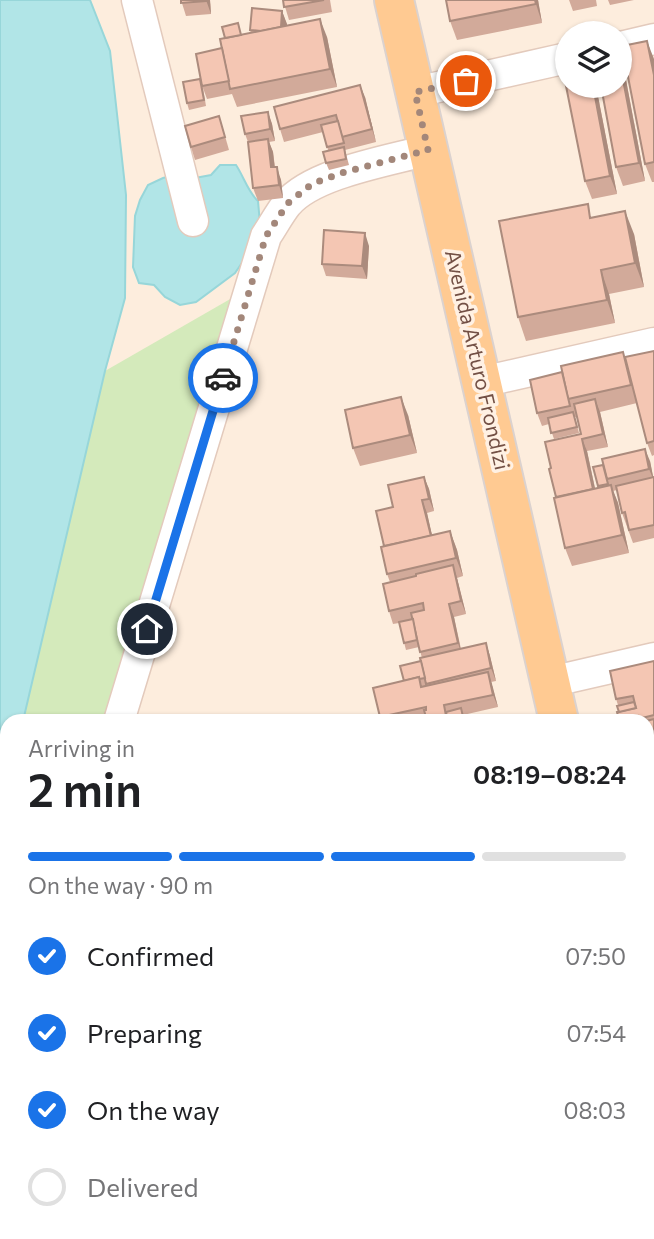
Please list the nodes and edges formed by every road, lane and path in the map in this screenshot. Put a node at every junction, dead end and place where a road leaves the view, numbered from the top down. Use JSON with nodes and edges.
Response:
{"nodes":[{"id":1,"x":137,"y":0,"type":"edge"},
{"id":2,"x":394,"y":0,"type":"edge"},
{"id":3,"x":654,"y":39,"type":"edge"},
{"id":4,"x":632,"y":44,"type":"edge"},
{"id":5,"x":555,"y":61,"type":"edge"},
{"id":6,"x":415,"y":92,"type":"junction"},
{"id":7,"x":428,"y":150,"type":"junction"},
{"id":8,"x":193,"y":221,"type":"dead end"},
{"id":9,"x":654,"y":343,"type":"edge"},
{"id":10,"x":482,"y":382,"type":"junction"},
{"id":11,"x":654,"y":658,"type":"edge"},
{"id":12,"x":550,"y":682,"type":"junction"},
{"id":13,"x":121,"y":714,"type":"edge"},
{"id":14,"x":557,"y":714,"type":"edge"}],
"edges":[{"from":1,"to":8,"type":"street"},
{"from":2,"to":6,"type":"main road","name":"Avenida Arturo Frondizi"},
{"from":3,"to":4,"type":"street"},
{"from":5,"to":6,"type":"street"},
{"from":6,"to":7,"type":"main road","name":"Avenida Arturo Frondizi"},
{"from":7,"to":10,"type":"main road","name":"Avenida Arturo Frondizi"},
{"from":7,"to":13,"type":"street"},
{"from":9,"to":10,"type":"street"},
{"from":10,"to":12,"type":"main road","name":"Avenida Arturo Frondizi"},
{"from":11,"to":12,"type":"street"},
{"from":12,"to":14,"type":"main road","name":"Avenida Arturo Frondizi"}]}
